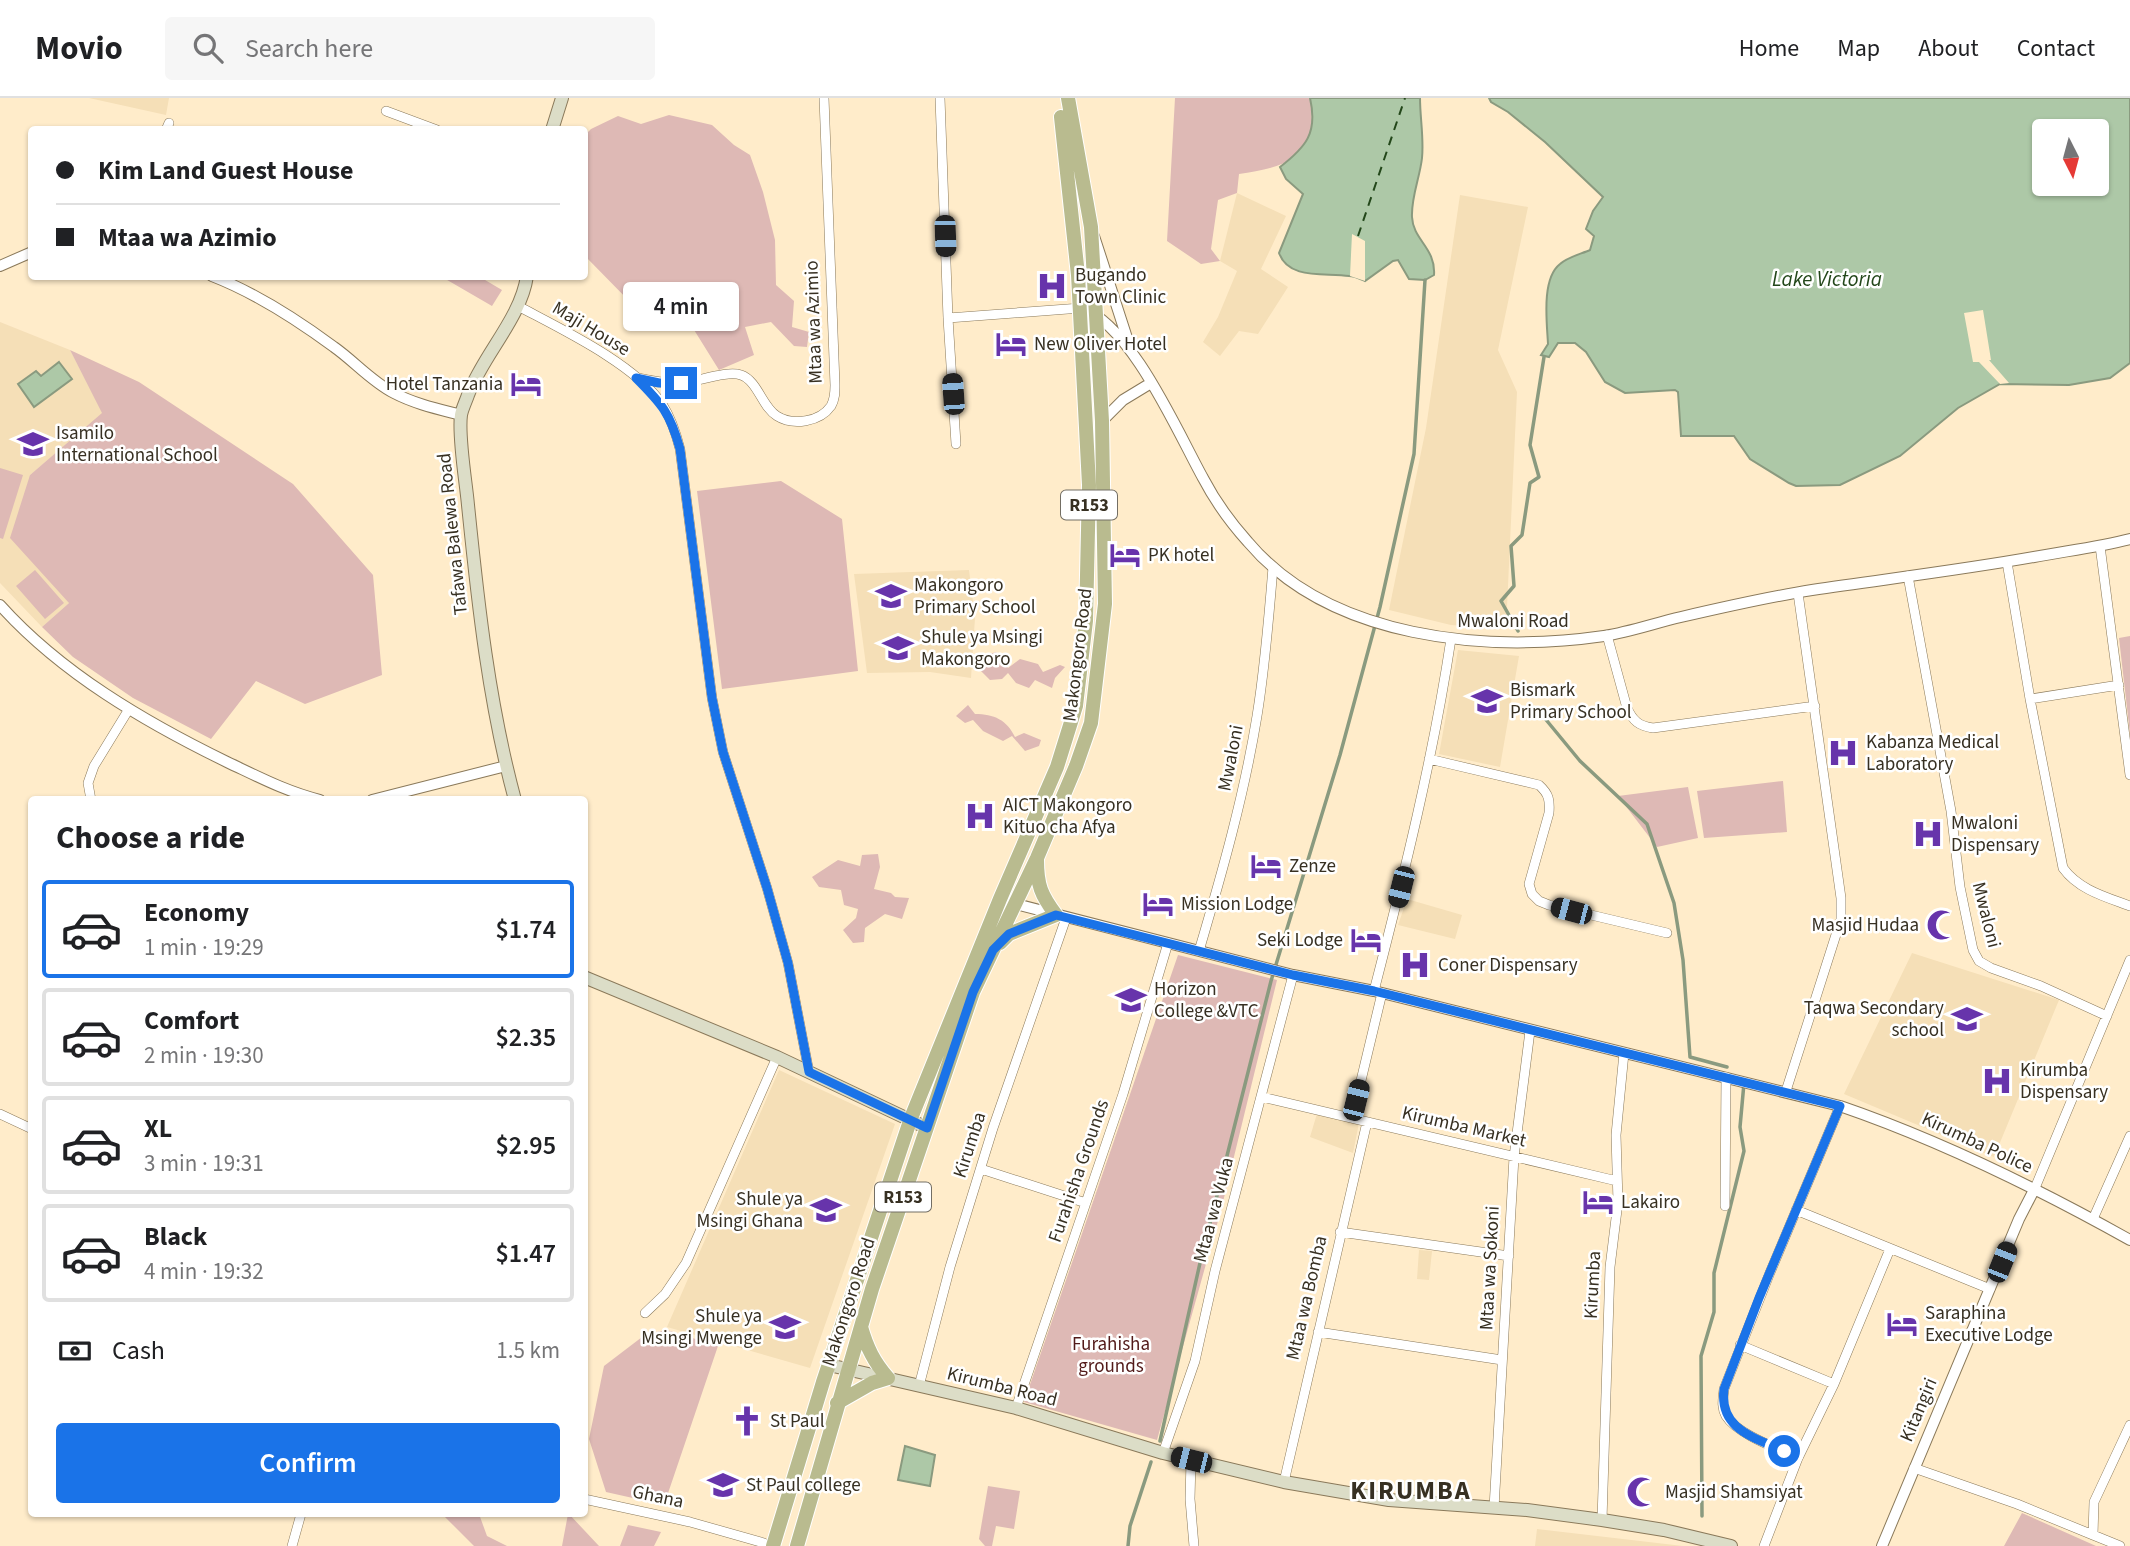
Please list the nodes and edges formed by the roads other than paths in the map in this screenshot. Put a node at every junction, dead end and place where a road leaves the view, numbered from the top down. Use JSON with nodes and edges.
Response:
{"nodes":[{"id":1,"x":562,"y":98,"type":"edge"},
{"id":2,"x":824,"y":98,"type":"edge"},
{"id":3,"x":940,"y":98,"type":"edge"},
{"id":4,"x":1059,"y":98,"type":"edge"},
{"id":5,"x":1068,"y":98,"type":"edge"},
{"id":6,"x":386,"y":111,"type":"dead end"},
{"id":7,"x":425,"y":126,"type":"edge"},
{"id":8,"x":553,"y":126,"type":"edge"},
{"id":9,"x":1091,"y":227,"type":"junction"},
{"id":10,"x":28,"y":254,"type":"edge"},
{"id":11,"x":0,"y":266,"type":"edge"},
{"id":12,"x":222,"y":280,"type":"edge"},
{"id":13,"x":526,"y":280,"type":"edge"},
{"id":14,"x":518,"y":306,"type":"junction"},
{"id":15,"x":1081,"y":309,"type":"junction"},
{"id":16,"x":1098,"y":316,"type":"junction"},
{"id":17,"x":948,"y":318,"type":"junction"},
{"id":18,"x":1133,"y":355,"type":"junction"},
{"id":19,"x":636,"y":378,"type":"junction"},
{"id":20,"x":1151,"y":383,"type":"junction"},
{"id":21,"x":461,"y":415,"type":"junction"},
{"id":22,"x":1102,"y":421,"type":"junction"},
{"id":23,"x":956,"y":444,"type":"dead end"},
{"id":24,"x":2130,"y":539,"type":"edge"},
{"id":25,"x":2100,"y":545,"type":"junction"},
{"id":26,"x":2007,"y":562,"type":"junction"},
{"id":27,"x":1273,"y":567,"type":"junction"},
{"id":28,"x":1908,"y":576,"type":"junction"},
{"id":29,"x":1798,"y":593,"type":"junction"},
{"id":30,"x":0,"y":605,"type":"edge"},
{"id":31,"x":1607,"y":635,"type":"junction"},
{"id":32,"x":1451,"y":639,"type":"junction"},
{"id":33,"x":2119,"y":685,"type":"junction"},
{"id":34,"x":2030,"y":699,"type":"junction"},
{"id":35,"x":1815,"y":706,"type":"junction"},
{"id":36,"x":130,"y":709,"type":"junction"},
{"id":37,"x":1429,"y":759,"type":"junction"},
{"id":38,"x":506,"y":766,"type":"junction"},
{"id":39,"x":2130,"y":775,"type":"edge"},
{"id":40,"x":90,"y":796,"type":"edge"},
{"id":41,"x":305,"y":796,"type":"edge"},
{"id":42,"x":388,"y":796,"type":"edge"},
{"id":43,"x":515,"y":796,"type":"edge"},
{"id":44,"x":1037,"y":858,"type":"junction"},
{"id":45,"x":1000,"y":899,"type":"junction"},
{"id":46,"x":1014,"y":904,"type":"junction"},
{"id":47,"x":2130,"y":906,"type":"edge"},
{"id":48,"x":1061,"y":916,"type":"junction"},
{"id":49,"x":1667,"y":933,"type":"dead end"},
{"id":50,"x":1168,"y":943,"type":"junction"},
{"id":51,"x":993,"y":950,"type":"junction"},
{"id":52,"x":1199,"y":951,"type":"junction"},
{"id":53,"x":2130,"y":960,"type":"edge"},
{"id":54,"x":1288,"y":974,"type":"junction"},
{"id":55,"x":588,"y":980,"type":"edge"},
{"id":56,"x":1378,"y":992,"type":"junction"},
{"id":57,"x":2107,"y":1016,"type":"junction"},
{"id":58,"x":1530,"y":1031,"type":"junction"},
{"id":59,"x":1624,"y":1053,"type":"junction"},
{"id":60,"x":777,"y":1057,"type":"junction"},
{"id":61,"x":809,"y":1072,"type":"junction"},
{"id":62,"x":1726,"y":1076,"type":"junction"},
{"id":63,"x":1786,"y":1091,"type":"junction"},
{"id":64,"x":1262,"y":1097,"type":"junction"},
{"id":65,"x":1840,"y":1106,"type":"junction"},
{"id":66,"x":0,"y":1114,"type":"edge"},
{"id":67,"x":911,"y":1118,"type":"junction"},
{"id":68,"x":1352,"y":1118,"type":"junction"},
{"id":69,"x":1367,"y":1122,"type":"junction"},
{"id":70,"x":28,"y":1127,"type":"edge"},
{"id":71,"x":927,"y":1128,"type":"junction"},
{"id":72,"x":2130,"y":1136,"type":"edge"},
{"id":73,"x":1514,"y":1157,"type":"junction"},
{"id":74,"x":981,"y":1169,"type":"junction"},
{"id":75,"x":1617,"y":1181,"type":"junction"},
{"id":76,"x":2035,"y":1188,"type":"junction"},
{"id":77,"x":1086,"y":1203,"type":"junction"},
{"id":78,"x":1725,"y":1206,"type":"dead end"},
{"id":79,"x":1796,"y":1210,"type":"junction"},
{"id":80,"x":2093,"y":1219,"type":"junction"},
{"id":81,"x":1340,"y":1232,"type":"junction"},
{"id":82,"x":2130,"y":1240,"type":"edge"},
{"id":83,"x":1890,"y":1249,"type":"junction"},
{"id":84,"x":1508,"y":1256,"type":"junction"},
{"id":85,"x":1990,"y":1289,"type":"junction"},
{"id":86,"x":645,"y":1313,"type":"dead end"},
{"id":87,"x":861,"y":1326,"type":"junction"},
{"id":88,"x":1318,"y":1332,"type":"junction"},
{"id":89,"x":1740,"y":1345,"type":"junction"},
{"id":90,"x":1502,"y":1360,"type":"junction"},
{"id":91,"x":829,"y":1365,"type":"junction"},
{"id":92,"x":847,"y":1369,"type":"junction"},
{"id":93,"x":888,"y":1378,"type":"junction"},
{"id":94,"x":1834,"y":1384,"type":"junction"},
{"id":95,"x":919,"y":1386,"type":"junction"},
{"id":96,"x":838,"y":1403,"type":"junction"},
{"id":97,"x":1016,"y":1408,"type":"junction"},
{"id":98,"x":2130,"y":1424,"type":"edge"},
{"id":99,"x":1163,"y":1453,"type":"junction"},
{"id":100,"x":1798,"y":1458,"type":"junction"},
{"id":101,"x":1191,"y":1460,"type":"junction"},
{"id":102,"x":1914,"y":1468,"type":"junction"},
{"id":103,"x":1284,"y":1482,"type":"junction"},
{"id":104,"x":588,"y":1500,"type":"edge"},
{"id":105,"x":1494,"y":1508,"type":"junction"},
{"id":106,"x":300,"y":1517,"type":"edge"},
{"id":107,"x":1602,"y":1520,"type":"junction"},
{"id":108,"x":2093,"y":1535,"type":"junction"},
{"id":109,"x":769,"y":1545,"type":"edge"},
{"id":110,"x":292,"y":1546,"type":"edge"},
{"id":111,"x":797,"y":1546,"type":"edge"},
{"id":112,"x":1194,"y":1546,"type":"edge"},
{"id":113,"x":1731,"y":1546,"type":"edge"},
{"id":114,"x":1764,"y":1546,"type":"edge"},
{"id":115,"x":1882,"y":1546,"type":"edge"},
{"id":116,"x":2120,"y":1546,"type":"edge"}],
"edges":[{"from":1,"to":8,"type":"main road"},
{"from":2,"to":19,"type":"street","name":"Mtaa wa Azimio"},
{"from":3,"to":17,"type":"street"},
{"from":4,"to":15,"type":"main road","name":"Makongoro Road","number":"R153"},
{"from":5,"to":9,"type":"main road","name":"Makongoro Road","number":"R153"},
{"from":6,"to":7,"type":"street"},
{"from":9,"to":16,"type":"main road","name":"Makongoro Road","number":"R153"},
{"from":9,"to":18,"type":"street"},
{"from":10,"to":11,"type":"street"},
{"from":12,"to":21,"type":"street"},
{"from":13,"to":14,"type":"main road","name":"Tafawa Balewa Road"},
{"from":14,"to":19,"type":"street","name":"Maji House"},
{"from":14,"to":21,"type":"main road","name":"Tafawa Balewa Road"},
{"from":15,"to":16,"type":"street","name":"Mwaloni Road"},
{"from":15,"to":17,"type":"street"},
{"from":15,"to":45,"type":"main road","name":"Makongoro Road","number":"R153"},
{"from":16,"to":18,"type":"street","name":"Mwaloni Road"},
{"from":16,"to":22,"type":"main road","name":"Makongoro Road","number":"R153"},
{"from":17,"to":23,"type":"street"},
{"from":18,"to":20,"type":"street","name":"Mwaloni Road"},
{"from":19,"to":61,"type":"street","name":"Maji House"},
{"from":20,"to":22,"type":"street"},
{"from":20,"to":27,"type":"street","name":"Mwaloni Road"},
{"from":21,"to":38,"type":"main road","name":"Tafawa Balewa Road"},
{"from":22,"to":44,"type":"main road","name":"Makongoro Road","number":"R153"},
{"from":24,"to":25,"type":"street","name":"Mwaloni Road"},
{"from":25,"to":26,"type":"street","name":"Mwaloni Road"},
{"from":25,"to":33,"type":"street"},
{"from":26,"to":28,"type":"street","name":"Mwaloni Road"},
{"from":26,"to":34,"type":"street"},
{"from":27,"to":32,"type":"street","name":"Mwaloni Road"},
{"from":27,"to":52,"type":"street","name":"Mwaloni"},
{"from":28,"to":29,"type":"street","name":"Mwaloni Road"},
{"from":28,"to":57,"type":"street","name":"Mwaloni"},
{"from":29,"to":31,"type":"street","name":"Mwaloni Road"},
{"from":29,"to":35,"type":"street"},
{"from":30,"to":36,"type":"street"},
{"from":31,"to":32,"type":"street","name":"Mwaloni Road"},
{"from":31,"to":35,"type":"street"},
{"from":32,"to":37,"type":"street"},
{"from":33,"to":34,"type":"street"},
{"from":33,"to":39,"type":"street"},
{"from":34,"to":47,"type":"street"},
{"from":35,"to":63,"type":"street"},
{"from":36,"to":40,"type":"street"},
{"from":36,"to":41,"type":"street"},
{"from":37,"to":49,"type":"street"},
{"from":37,"to":56,"type":"street"},
{"from":38,"to":42,"type":"street"},
{"from":38,"to":43,"type":"main road","name":"Tafawa Balewa Road"},
{"from":44,"to":46,"type":"main road","name":"Makongoro Road","number":"R153"},
{"from":44,"to":48,"type":"main road"},
{"from":45,"to":46,"type":"street","name":"Kirumba Police"},
{"from":45,"to":67,"type":"main road","name":"Makongoro Road","number":"R153"},
{"from":46,"to":48,"type":"street","name":"Kirumba Police"},
{"from":46,"to":51,"type":"main road","name":"Makongoro Road","number":"R153"},
{"from":48,"to":50,"type":"street","name":"Kirumba Police"},
{"from":48,"to":51,"type":"main road"},
{"from":48,"to":74,"type":"street","name":"Kirumba"},
{"from":50,"to":52,"type":"street","name":"Kirumba Police"},
{"from":50,"to":77,"type":"street","name":"Furahisha Grounds"},
{"from":51,"to":71,"type":"main road","name":"Makongoro Road","number":"R153"},
{"from":52,"to":54,"type":"street","name":"Kirumba Police"},
{"from":53,"to":57,"type":"street"},
{"from":54,"to":56,"type":"street","name":"Kirumba Police"},
{"from":54,"to":64,"type":"street","name":"Mtaa wa Vuka"},
{"from":55,"to":60,"type":"main road"},
{"from":56,"to":58,"type":"street","name":"Kirumba Police"},
{"from":56,"to":68,"type":"street"},
{"from":57,"to":76,"type":"street"},
{"from":58,"to":59,"type":"street","name":"Kirumba Police"},
{"from":58,"to":73,"type":"street","name":"Mtaa wa Sokoni"},
{"from":59,"to":62,"type":"street","name":"Kirumba Police"},
{"from":59,"to":75,"type":"street","name":"Kirumba"},
{"from":60,"to":61,"type":"main road"},
{"from":60,"to":86,"type":"street"},
{"from":61,"to":67,"type":"main road"},
{"from":62,"to":63,"type":"street","name":"Kirumba Police"},
{"from":62,"to":78,"type":"street"},
{"from":63,"to":65,"type":"street","name":"Kirumba Police"},
{"from":64,"to":68,"type":"street","name":"Kirumba Market"},
{"from":64,"to":99,"type":"street","name":"Mtaa wa Vuka"},
{"from":65,"to":76,"type":"street","name":"Kirumba Police"},
{"from":65,"to":79,"type":"street"},
{"from":66,"to":70,"type":"street"},
{"from":67,"to":71,"type":"main road"},
{"from":67,"to":91,"type":"main road","name":"Makongoro Road","number":"R153"},
{"from":68,"to":69,"type":"street","name":"Kirumba Market"},
{"from":69,"to":73,"type":"street","name":"Kirumba Market"},
{"from":69,"to":81,"type":"street","name":"Mtaa wa Bomba"},
{"from":71,"to":87,"type":"main road","name":"Makongoro Road","number":"R153"},
{"from":72,"to":80,"type":"street"},
{"from":73,"to":75,"type":"street","name":"Kirumba Market"},
{"from":73,"to":84,"type":"street","name":"Mtaa wa Sokoni"},
{"from":74,"to":77,"type":"street"},
{"from":74,"to":95,"type":"street","name":"Kirumba"},
{"from":75,"to":107,"type":"street","name":"Kirumba"},
{"from":76,"to":80,"type":"street"},
{"from":76,"to":85,"type":"street","name":"Kirumba Police"},
{"from":77,"to":97,"type":"street","name":"Furahisha Grounds"},
{"from":79,"to":83,"type":"street"},
{"from":79,"to":89,"type":"street"},
{"from":80,"to":82,"type":"street"},
{"from":81,"to":84,"type":"street"},
{"from":81,"to":88,"type":"street","name":"Mtaa wa Bomba"},
{"from":83,"to":85,"type":"street"},
{"from":83,"to":94,"type":"street"},
{"from":84,"to":90,"type":"street","name":"Mtaa wa Sokoni"},
{"from":85,"to":102,"type":"street","name":"Kitangiri"},
{"from":87,"to":92,"type":"main road","name":"Makongoro Road","number":"R153"},
{"from":87,"to":93,"type":"main road"},
{"from":88,"to":90,"type":"street"},
{"from":88,"to":103,"type":"street","name":"Mtaa wa Bomba"},
{"from":89,"to":94,"type":"street"},
{"from":89,"to":100,"type":"street"},
{"from":90,"to":105,"type":"street","name":"Mtaa wa Sokoni"},
{"from":91,"to":92,"type":"main road","name":"Kirumba Road"},
{"from":91,"to":109,"type":"main road","name":"Makongoro Road","number":"R153"},
{"from":92,"to":93,"type":"main road","name":"Kirumba Road"},
{"from":92,"to":96,"type":"main road","name":"Makongoro Road","number":"R153"},
{"from":93,"to":95,"type":"main road","name":"Kirumba Road"},
{"from":93,"to":96,"type":"main road"},
{"from":94,"to":100,"type":"street"},
{"from":95,"to":97,"type":"main road","name":"Kirumba Road"},
{"from":96,"to":111,"type":"main road","name":"Makongoro Road","number":"R153"},
{"from":97,"to":99,"type":"main road","name":"Kirumba Road"},
{"from":98,"to":108,"type":"street"},
{"from":99,"to":101,"type":"main road","name":"Kirumba Road"},
{"from":100,"to":114,"type":"street"},
{"from":101,"to":103,"type":"main road","name":"Kirumba Road"},
{"from":101,"to":112,"type":"street"},
{"from":102,"to":108,"type":"street"},
{"from":102,"to":115,"type":"street","name":"Kitangiri"},
{"from":103,"to":105,"type":"main road","name":"Kirumba Road"},
{"from":104,"to":109,"type":"street","name":"Ghana"},
{"from":105,"to":107,"type":"main road","name":"Kirumba Road"},
{"from":106,"to":110,"type":"street"},
{"from":107,"to":113,"type":"main road","name":"Kirumba Road"},
{"from":108,"to":116,"type":"street"}]}
